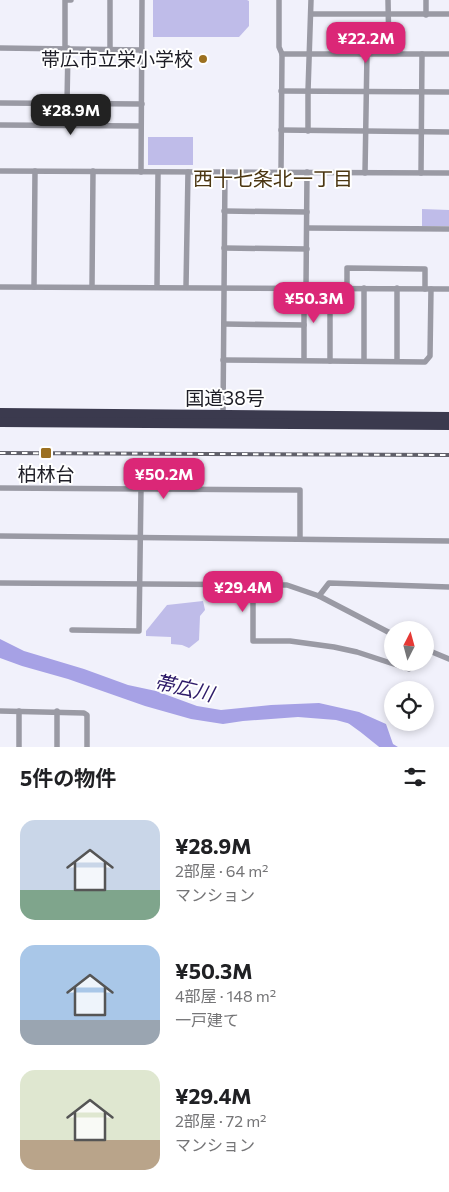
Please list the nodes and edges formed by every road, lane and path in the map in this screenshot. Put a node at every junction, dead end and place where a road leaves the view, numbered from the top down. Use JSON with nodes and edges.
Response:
{"nodes":[{"id":1,"x":71,"y":0,"type":"edge"},
{"id":2,"x":110,"y":0,"type":"edge"},
{"id":3,"x":142,"y":0,"type":"edge"},
{"id":4,"x":279,"y":0,"type":"edge"},
{"id":5,"x":311,"y":0,"type":"edge"},
{"id":6,"x":388,"y":0,"type":"edge"},
{"id":7,"x":426,"y":0,"type":"edge"},
{"id":8,"x":311,"y":14,"type":"junction"},
{"id":9,"x":449,"y":14,"type":"edge"},
{"id":10,"x":388,"y":15,"type":"junction"},
{"id":11,"x":426,"y":15,"type":"junction"},
{"id":12,"x":0,"y":48,"type":"edge"},
{"id":13,"x":66,"y":48,"type":"junction"},
{"id":14,"x":110,"y":49,"type":"junction"},
{"id":15,"x":142,"y":50,"type":"junction"},
{"id":16,"x":367,"y":53,"type":"junction"},
{"id":17,"x":389,"y":53,"type":"junction"},
{"id":18,"x":282,"y":54,"type":"junction"},
{"id":19,"x":310,"y":54,"type":"junction"},
{"id":20,"x":422,"y":54,"type":"junction"},
{"id":21,"x":449,"y":54,"type":"edge"},
{"id":22,"x":281,"y":91,"type":"junction"},
{"id":23,"x":308,"y":91,"type":"junction"},
{"id":24,"x":366,"y":92,"type":"junction"},
{"id":25,"x":422,"y":92,"type":"junction"},
{"id":26,"x":449,"y":92,"type":"edge"},
{"id":27,"x":0,"y":103,"type":"edge"},
{"id":28,"x":68,"y":104,"type":"junction"},
{"id":29,"x":142,"y":104,"type":"junction"},
{"id":30,"x":0,"y":125,"type":"edge"},
{"id":31,"x":141,"y":126,"type":"junction"},
{"id":32,"x":281,"y":130,"type":"junction"},
{"id":33,"x":308,"y":130,"type":"junction"},
{"id":34,"x":366,"y":130,"type":"junction"},
{"id":35,"x":421,"y":131,"type":"junction"},
{"id":36,"x":449,"y":132,"type":"edge"},
{"id":37,"x":0,"y":171,"type":"edge"},
{"id":38,"x":35,"y":171,"type":"junction"},
{"id":39,"x":93,"y":171,"type":"junction"},
{"id":40,"x":141,"y":172,"type":"junction"},
{"id":41,"x":158,"y":172,"type":"junction"},
{"id":42,"x":188,"y":172,"type":"junction"},
{"id":43,"x":225,"y":172,"type":"junction"},
{"id":44,"x":281,"y":172,"type":"junction"},
{"id":45,"x":308,"y":172,"type":"junction"},
{"id":46,"x":365,"y":172,"type":"junction"},
{"id":47,"x":421,"y":173,"type":"junction"},
{"id":48,"x":449,"y":173,"type":"edge"},
{"id":49,"x":224,"y":210,"type":"junction"},
{"id":50,"x":307,"y":212,"type":"junction"},
{"id":51,"x":307,"y":228,"type":"junction"},
{"id":52,"x":449,"y":229,"type":"edge"},
{"id":53,"x":224,"y":248,"type":"junction"},
{"id":54,"x":307,"y":249,"type":"junction"},
{"id":55,"x":0,"y":287,"type":"edge"},
{"id":56,"x":92,"y":287,"type":"junction"},
{"id":57,"x":157,"y":287,"type":"junction"},
{"id":58,"x":186,"y":287,"type":"junction"},
{"id":59,"x":34,"y":288,"type":"junction"},
{"id":60,"x":223,"y":288,"type":"junction"},
{"id":61,"x":305,"y":288,"type":"junction"},
{"id":62,"x":330,"y":288,"type":"junction"},
{"id":63,"x":347,"y":288,"type":"junction"},
{"id":64,"x":364,"y":288,"type":"junction"},
{"id":65,"x":397,"y":288,"type":"junction"},
{"id":66,"x":428,"y":288,"type":"junction"},
{"id":67,"x":449,"y":289,"type":"edge"},
{"id":68,"x":224,"y":324,"type":"junction"},
{"id":69,"x":304,"y":326,"type":"junction"},
{"id":70,"x":224,"y":360,"type":"junction"},
{"id":71,"x":304,"y":360,"type":"junction"},
{"id":72,"x":330,"y":361,"type":"junction"},
{"id":73,"x":364,"y":361,"type":"junction"},
{"id":74,"x":397,"y":361,"type":"junction"},
{"id":75,"x":0,"y":413,"type":"edge"},
{"id":76,"x":449,"y":416,"type":"edge"},
{"id":77,"x":223,"y":419,"type":"junction"},
{"id":78,"x":0,"y":422,"type":"edge"},
{"id":79,"x":449,"y":425,"type":"edge"},
{"id":80,"x":0,"y":488,"type":"edge"},
{"id":81,"x":141,"y":489,"type":"junction"},
{"id":82,"x":0,"y":536,"type":"edge"},
{"id":83,"x":139,"y":537,"type":"junction"},
{"id":84,"x":300,"y":539,"type":"junction"},
{"id":85,"x":449,"y":541,"type":"edge"},
{"id":86,"x":0,"y":583,"type":"edge"},
{"id":87,"x":139,"y":585,"type":"junction"},
{"id":88,"x":253,"y":586,"type":"junction"},
{"id":89,"x":449,"y":587,"type":"edge"},
{"id":90,"x":319,"y":596,"type":"junction"},
{"id":91,"x":72,"y":630,"type":"dead end"},
{"id":92,"x":384,"y":630,"type":"edge"},
{"id":93,"x":434,"y":653,"type":"edge"},
{"id":94,"x":449,"y":659,"type":"edge"},
{"id":95,"x":384,"y":661,"type":"edge"},
{"id":96,"x":0,"y":711,"type":"edge"},
{"id":97,"x":19,"y":711,"type":"junction"},
{"id":98,"x":57,"y":712,"type":"junction"},
{"id":99,"x":19,"y":747,"type":"edge"},
{"id":100,"x":57,"y":747,"type":"edge"},
{"id":101,"x":87,"y":747,"type":"edge"}],
"edges":[{"from":1,"to":13,"type":"street"},
{"from":2,"to":14,"type":"street"},
{"from":3,"to":15,"type":"street"},
{"from":4,"to":18,"type":"street"},
{"from":5,"to":8,"type":"street"},
{"from":6,"to":10,"type":"street"},
{"from":7,"to":11,"type":"street"},
{"from":8,"to":10,"type":"street"},
{"from":8,"to":19,"type":"street"},
{"from":9,"to":11,"type":"street"},
{"from":10,"to":11,"type":"street"},
{"from":10,"to":17,"type":"street"},
{"from":12,"to":13,"type":"street"},
{"from":13,"to":14,"type":"street"},
{"from":13,"to":28,"type":"street"},
{"from":14,"to":15,"type":"street"},
{"from":15,"to":29,"type":"street"},
{"from":16,"to":17,"type":"street"},
{"from":16,"to":19,"type":"street"},
{"from":16,"to":24,"type":"street"},
{"from":17,"to":20,"type":"street"},
{"from":18,"to":19,"type":"street"},
{"from":18,"to":22,"type":"street"},
{"from":19,"to":23,"type":"street"},
{"from":20,"to":21,"type":"street"},
{"from":20,"to":25,"type":"street"},
{"from":22,"to":23,"type":"street"},
{"from":22,"to":32,"type":"street"},
{"from":23,"to":24,"type":"street"},
{"from":23,"to":33,"type":"street"},
{"from":24,"to":25,"type":"street"},
{"from":24,"to":34,"type":"street"},
{"from":25,"to":26,"type":"street"},
{"from":25,"to":35,"type":"street"},
{"from":27,"to":28,"type":"street"},
{"from":28,"to":29,"type":"street"},
{"from":29,"to":31,"type":"street"},
{"from":30,"to":31,"type":"street"},
{"from":31,"to":40,"type":"street"},
{"from":32,"to":33,"type":"street"},
{"from":32,"to":44,"type":"street"},
{"from":33,"to":34,"type":"street"},
{"from":34,"to":35,"type":"street"},
{"from":34,"to":46,"type":"street"},
{"from":35,"to":36,"type":"street"},
{"from":35,"to":47,"type":"street"},
{"from":37,"to":38,"type":"street"},
{"from":38,"to":39,"type":"street"},
{"from":38,"to":59,"type":"street"},
{"from":39,"to":40,"type":"street"},
{"from":39,"to":56,"type":"street"},
{"from":40,"to":41,"type":"street"},
{"from":41,"to":42,"type":"street"},
{"from":41,"to":57,"type":"street"},
{"from":42,"to":43,"type":"street"},
{"from":42,"to":58,"type":"street"},
{"from":43,"to":44,"type":"street"},
{"from":43,"to":49,"type":"street"},
{"from":44,"to":45,"type":"street"},
{"from":45,"to":46,"type":"street"},
{"from":45,"to":50,"type":"street"},
{"from":46,"to":47,"type":"street"},
{"from":47,"to":48,"type":"street"},
{"from":49,"to":50,"type":"street"},
{"from":49,"to":53,"type":"street"},
{"from":50,"to":51,"type":"street"},
{"from":51,"to":52,"type":"street"},
{"from":51,"to":54,"type":"street"},
{"from":53,"to":54,"type":"street"},
{"from":53,"to":60,"type":"street"},
{"from":54,"to":61,"type":"street"},
{"from":55,"to":59,"type":"street"},
{"from":56,"to":57,"type":"street"},
{"from":56,"to":59,"type":"street"},
{"from":57,"to":58,"type":"street"},
{"from":58,"to":60,"type":"street"},
{"from":60,"to":61,"type":"street"},
{"from":60,"to":68,"type":"street"},
{"from":61,"to":62,"type":"street"},
{"from":61,"to":69,"type":"street"},
{"from":62,"to":63,"type":"street"},
{"from":62,"to":72,"type":"street"},
{"from":63,"to":64,"type":"street"},
{"from":63,"to":66,"type":"street"},
{"from":64,"to":65,"type":"street"},
{"from":64,"to":73,"type":"street"},
{"from":65,"to":66,"type":"street"},
{"from":65,"to":74,"type":"street"},
{"from":66,"to":67,"type":"street"},
{"from":66,"to":74,"type":"street"},
{"from":68,"to":69,"type":"street"},
{"from":68,"to":70,"type":"street"},
{"from":69,"to":71,"type":"street"},
{"from":70,"to":71,"type":"street"},
{"from":70,"to":77,"type":"street"},
{"from":71,"to":72,"type":"street"},
{"from":72,"to":73,"type":"street"},
{"from":73,"to":74,"type":"street"},
{"from":75,"to":77,"type":"highway","name":"国道38号"},
{"from":76,"to":77,"type":"highway","name":"国道38号"},
{"from":77,"to":78,"type":"highway","name":"国道38号"},
{"from":77,"to":79,"type":"highway","name":"国道38号"},
{"from":80,"to":81,"type":"street"},
{"from":81,"to":83,"type":"street"},
{"from":81,"to":84,"type":"street"},
{"from":82,"to":83,"type":"street"},
{"from":83,"to":84,"type":"street"},
{"from":83,"to":87,"type":"street"},
{"from":84,"to":85,"type":"street"},
{"from":86,"to":87,"type":"street"},
{"from":87,"to":88,"type":"street"},
{"from":87,"to":91,"type":"street"},
{"from":88,"to":90,"type":"street"},
{"from":88,"to":95,"type":"street"},
{"from":89,"to":90,"type":"street"},
{"from":90,"to":92,"type":"street"},
{"from":93,"to":94,"type":"street"},
{"from":96,"to":97,"type":"street"},
{"from":97,"to":98,"type":"street"},
{"from":97,"to":99,"type":"street"},
{"from":98,"to":100,"type":"street"},
{"from":98,"to":101,"type":"street"}]}
